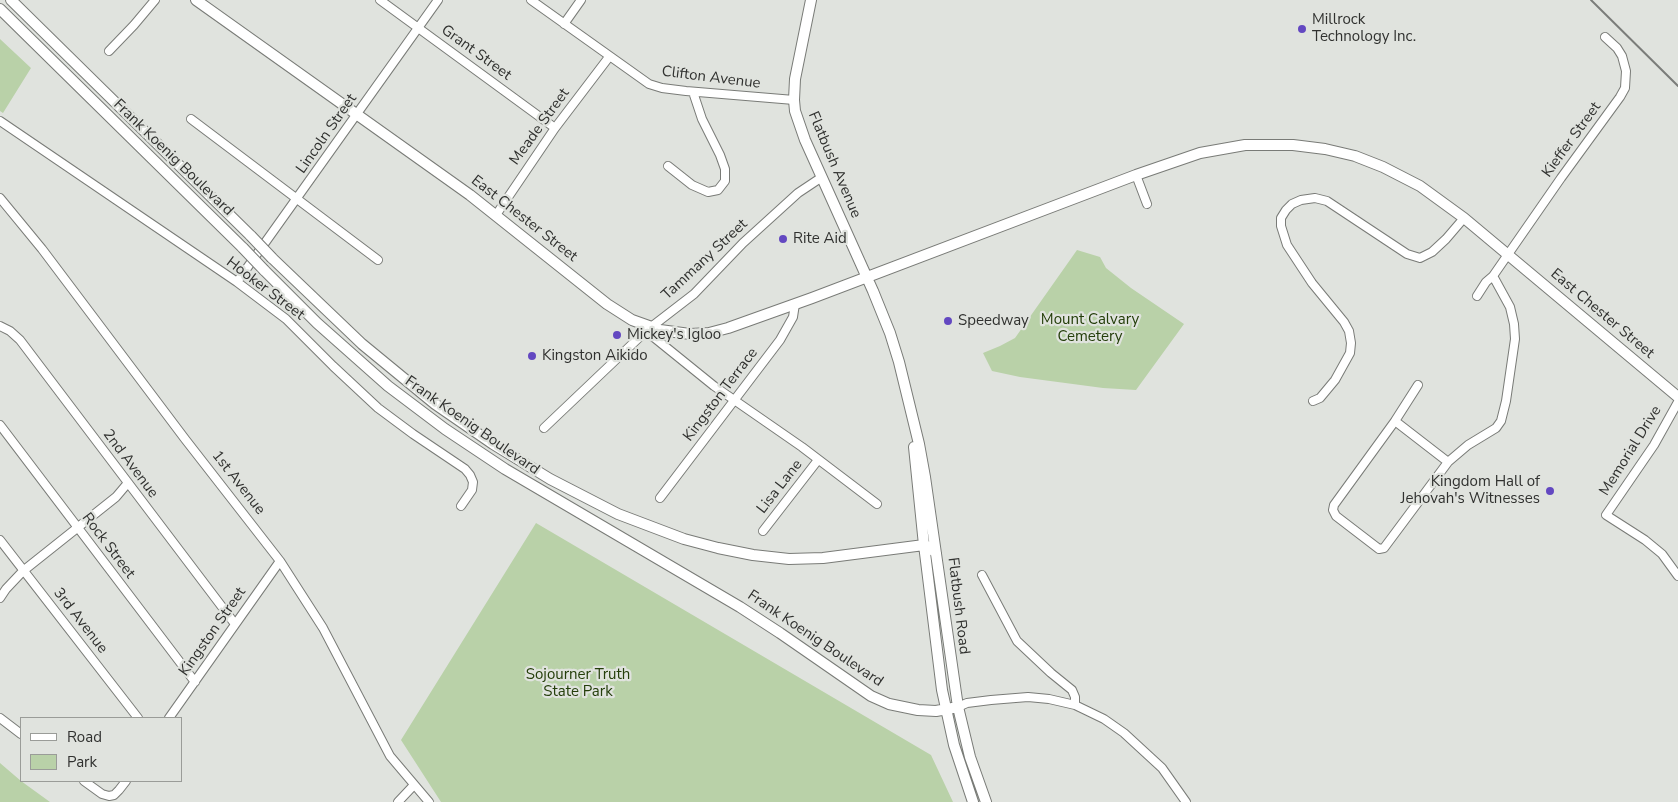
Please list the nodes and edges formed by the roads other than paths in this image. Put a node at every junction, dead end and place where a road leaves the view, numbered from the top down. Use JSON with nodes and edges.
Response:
{"nodes":[{"id":1,"x":11,"y":0,"type":"edge"},
{"id":2,"x":155,"y":0,"type":"edge"},
{"id":3,"x":196,"y":0,"type":"edge"},
{"id":4,"x":380,"y":0,"type":"edge"},
{"id":5,"x":438,"y":0,"type":"edge"},
{"id":6,"x":531,"y":0,"type":"edge"},
{"id":7,"x":581,"y":0,"type":"edge"},
{"id":8,"x":811,"y":0,"type":"edge"},
{"id":9,"x":0,"y":9,"type":"edge"},
{"id":10,"x":564,"y":24,"type":"junction"},
{"id":11,"x":419,"y":28,"type":"junction"},
{"id":12,"x":1606,"y":37,"type":"dead end"},
{"id":13,"x":109,"y":51,"type":"dead end"},
{"id":14,"x":609,"y":57,"type":"junction"},
{"id":15,"x":693,"y":92,"type":"junction"},
{"id":16,"x":794,"y":100,"type":"junction"},
{"id":17,"x":357,"y":115,"type":"junction"},
{"id":18,"x":191,"y":119,"type":"dead end"},
{"id":19,"x":0,"y":121,"type":"edge"},
{"id":20,"x":555,"y":128,"type":"junction"},
{"id":21,"x":668,"y":166,"type":"dead end"},
{"id":22,"x":1136,"y":175,"type":"junction"},
{"id":23,"x":822,"y":177,"type":"junction"},
{"id":24,"x":0,"y":198,"type":"edge"},
{"id":25,"x":297,"y":199,"type":"junction"},
{"id":26,"x":1147,"y":204,"type":"dead end"},
{"id":27,"x":496,"y":215,"type":"junction"},
{"id":28,"x":1464,"y":218,"type":"junction"},
{"id":29,"x":1507,"y":254,"type":"junction"},
{"id":30,"x":378,"y":260,"type":"dead end"},
{"id":31,"x":1493,"y":276,"type":"junction"},
{"id":32,"x":866,"y":277,"type":"junction"},
{"id":33,"x":236,"y":282,"type":"junction"},
{"id":34,"x":1477,"y":296,"type":"dead end"},
{"id":35,"x":795,"y":304,"type":"junction"},
{"id":36,"x":0,"y":326,"type":"edge"},
{"id":37,"x":649,"y":329,"type":"junction"},
{"id":38,"x":890,"y":333,"type":"joint"},
{"id":39,"x":1418,"y":385,"type":"dead end"},
{"id":40,"x":1678,"y":397,"type":"edge"},
{"id":41,"x":735,"y":401,"type":"junction"},
{"id":42,"x":1313,"y":401,"type":"dead end"},
{"id":43,"x":1678,"y":402,"type":"edge"},
{"id":44,"x":910,"y":411,"type":"junction"},
{"id":45,"x":1395,"y":421,"type":"junction"},
{"id":46,"x":0,"y":425,"type":"edge"},
{"id":47,"x":544,"y":428,"type":"dead end"},
{"id":48,"x":818,"y":460,"type":"junction"},
{"id":49,"x":1448,"y":462,"type":"junction"},
{"id":50,"x":127,"y":484,"type":"junction"},
{"id":51,"x":660,"y":498,"type":"dead end"},
{"id":52,"x":877,"y":504,"type":"dead end"},
{"id":53,"x":461,"y":506,"type":"dead end"},
{"id":54,"x":77,"y":528,"type":"junction"},
{"id":55,"x":763,"y":532,"type":"dead end"},
{"id":56,"x":0,"y":540,"type":"edge"},
{"id":57,"x":924,"y":545,"type":"junction"},
{"id":58,"x":936,"y":553,"type":"junction"},
{"id":59,"x":280,"y":561,"type":"junction"},
{"id":60,"x":23,"y":571,"type":"junction"},
{"id":61,"x":982,"y":575,"type":"dead end"},
{"id":62,"x":1678,"y":576,"type":"edge"},
{"id":63,"x":0,"y":598,"type":"edge"},
{"id":64,"x":235,"y":624,"type":"junction"},
{"id":65,"x":195,"y":682,"type":"junction"},
{"id":66,"x":1075,"y":705,"type":"junction"},
{"id":67,"x":958,"y":707,"type":"junction"},
{"id":68,"x":946,"y":710,"type":"junction"},
{"id":69,"x":137,"y":717,"type":"edge"},
{"id":70,"x":170,"y":717,"type":"edge"},
{"id":71,"x":0,"y":718,"type":"edge"},
{"id":72,"x":20,"y":733,"type":"edge"},
{"id":73,"x":85,"y":782,"type":"edge"},
{"id":74,"x":125,"y":782,"type":"edge"},
{"id":75,"x":414,"y":785,"type":"junction"},
{"id":76,"x":398,"y":802,"type":"edge"},
{"id":77,"x":429,"y":802,"type":"edge"},
{"id":78,"x":973,"y":802,"type":"edge"},
{"id":79,"x":986,"y":802,"type":"edge"},
{"id":80,"x":1186,"y":802,"type":"edge"}],
"edges":[{"from":1,"to":57,"type":"main road","name":"Frank Koenig Boulevard","bridge":true},
{"from":2,"to":13,"type":"street"},
{"from":3,"to":17,"type":"main road","name":"East Chester Street"},
{"from":4,"to":11,"type":"street","name":"Grant Street"},
{"from":5,"to":11,"type":"street","name":"Lincoln Street"},
{"from":6,"to":10,"type":"street","name":"Clifton Avenue"},
{"from":7,"to":10,"type":"street"},
{"from":8,"to":16,"type":"main road","name":"Flatbush Avenue"},
{"from":9,"to":68,"type":"main road","name":"Frank Koenig Boulevard","bridge":true},
{"from":10,"to":14,"type":"street","name":"Clifton Avenue"},
{"from":11,"to":17,"type":"street","name":"Lincoln Street"},
{"from":11,"to":20,"type":"street","name":"Grant Street"},
{"from":12,"to":29,"type":"street","name":"Kieffer Street"},
{"from":14,"to":15,"type":"street","name":"Clifton Avenue"},
{"from":14,"to":20,"type":"street","name":"Meade Street"},
{"from":15,"to":16,"type":"street","name":"Clifton Avenue"},
{"from":15,"to":21,"type":"street"},
{"from":16,"to":23,"type":"main road","name":"Flatbush Avenue"},
{"from":17,"to":25,"type":"street","name":"Lincoln Street"},
{"from":17,"to":27,"type":"main road","name":"East Chester Street"},
{"from":18,"to":25,"type":"street"},
{"from":19,"to":33,"type":"street","name":"Hooker Street"},
{"from":20,"to":27,"type":"street","name":"Meade Street"},
{"from":22,"to":26,"type":"street"},
{"from":22,"to":28,"type":"main road","name":"East Chester Street"},
{"from":22,"to":32,"type":"main road","name":"East Chester Street"},
{"from":23,"to":32,"type":"main road","name":"Flatbush Avenue"},
{"from":23,"to":37,"type":"street","name":"Tammany Street"},
{"from":24,"to":59,"type":"street","name":"1st Avenue"},
{"from":25,"to":30,"type":"street"},
{"from":25,"to":33,"type":"street","name":"Lincoln Street"},
{"from":27,"to":37,"type":"main road","name":"East Chester Street"},
{"from":28,"to":29,"type":"main road","name":"East Chester Street"},
{"from":28,"to":42,"type":"street"},
{"from":29,"to":31,"type":"street","name":"Kieffer Street"},
{"from":29,"to":40,"type":"main road","name":"East Chester Street"},
{"from":31,"to":34,"type":"street","name":"Kieffer Street"},
{"from":31,"to":49,"type":"street"},
{"from":32,"to":35,"type":"main road","name":"East Chester Street"},
{"from":32,"to":38,"type":"main road","name":"Flatbush Avenue"},
{"from":33,"to":53,"type":"street","name":"Hooker Street"},
{"from":35,"to":37,"type":"main road","name":"East Chester Street"},
{"from":35,"to":41,"type":"street","name":"Kingston Terrace"},
{"from":36,"to":50,"type":"street","name":"2nd Avenue"},
{"from":37,"to":41,"type":"street","name":"East Chester Street"},
{"from":37,"to":47,"type":"street","name":"Tammany Street"},
{"from":38,"to":44,"type":"main road","name":"Flatbush Road"},
{"from":39,"to":45,"type":"street"},
{"from":41,"to":48,"type":"street","name":"East Chester Street"},
{"from":41,"to":51,"type":"street","name":"Kingston Terrace"},
{"from":43,"to":62,"type":"street","name":"Memorial Drive"},
{"from":44,"to":57,"type":"main road","name":"Flatbush Road"},
{"from":44,"to":58,"type":"main road","name":"Flatbush Road"},
{"from":45,"to":49,"type":"street"},
{"from":45,"to":49,"type":"street"},
{"from":46,"to":54,"type":"street","name":"Rock Street"},
{"from":48,"to":52,"type":"street","name":"East Chester Street"},
{"from":48,"to":55,"type":"street","name":"Lisa Lane"},
{"from":50,"to":54,"type":"street"},
{"from":50,"to":64,"type":"street","name":"2nd Avenue"},
{"from":54,"to":60,"type":"street"},
{"from":54,"to":65,"type":"street","name":"Rock Street"},
{"from":56,"to":60,"type":"street","name":"3rd Avenue"},
{"from":57,"to":58,"type":"main road"},
{"from":57,"to":68,"type":"main road","name":"Flatbush Road"},
{"from":58,"to":67,"type":"main road","name":"Flatbush Road"},
{"from":59,"to":64,"type":"street","name":"Kingston Street"},
{"from":59,"to":75,"type":"street","name":"1st Avenue"},
{"from":60,"to":63,"type":"street"},
{"from":60,"to":69,"type":"street","name":"3rd Avenue"},
{"from":61,"to":66,"type":"street"},
{"from":64,"to":65,"type":"street","name":"Kingston Street"},
{"from":65,"to":70,"type":"street","name":"Kingston Street"},
{"from":66,"to":67,"type":"street"},
{"from":66,"to":80,"type":"street"},
{"from":67,"to":68,"type":"main road","name":"Frank Koenig Boulevard"},
{"from":67,"to":79,"type":"main road","name":"Flatbush Road"},
{"from":68,"to":78,"type":"main road","name":"Flatbush Road"},
{"from":71,"to":72,"type":"street"},
{"from":73,"to":74,"type":"street"},
{"from":75,"to":76,"type":"street"},
{"from":75,"to":77,"type":"street","name":"1st Avenue"}]}
